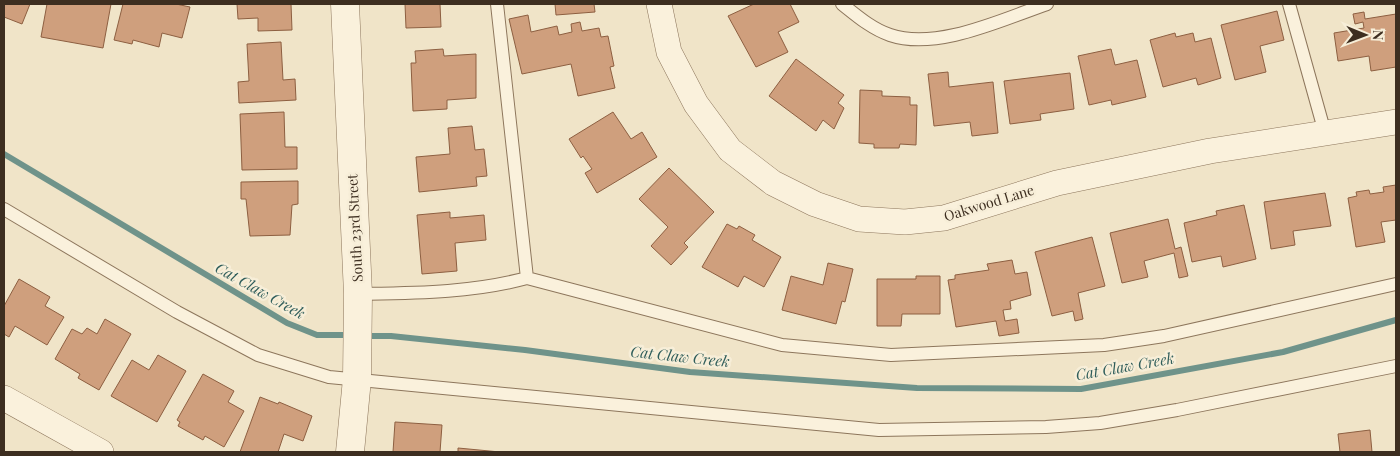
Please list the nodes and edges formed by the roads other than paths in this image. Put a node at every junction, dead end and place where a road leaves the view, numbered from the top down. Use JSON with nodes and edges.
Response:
{"nodes":[{"id":1,"x":345,"y":4,"type":"edge"},
{"id":2,"x":497,"y":4,"type":"edge"},
{"id":3,"x":659,"y":4,"type":"edge"},
{"id":4,"x":842,"y":4,"type":"edge"},
{"id":5,"x":1047,"y":4,"type":"edge"},
{"id":6,"x":1289,"y":4,"type":"edge"},
{"id":7,"x":1396,"y":122,"type":"edge"},
{"id":8,"x":1325,"y":133,"type":"junction"},
{"id":9,"x":4,"y":208,"type":"edge"},
{"id":10,"x":527,"y":278,"type":"junction"},
{"id":11,"x":1396,"y":284,"type":"edge"},
{"id":12,"x":358,"y":294,"type":"junction"},
{"id":13,"x":1396,"y":366,"type":"edge"},
{"id":14,"x":357,"y":379,"type":"junction"},
{"id":15,"x":4,"y":398,"type":"edge"},
{"id":16,"x":101,"y":452,"type":"edge"},
{"id":17,"x":350,"y":452,"type":"edge"}],
"edges":[{"from":1,"to":12,"type":"street","name":"South 23rd Street"},
{"from":2,"to":10,"type":"lane"},
{"from":3,"to":8,"type":"street","name":"Oakwood Lane"},
{"from":4,"to":5,"type":"lane"},
{"from":6,"to":8,"type":"lane"},
{"from":7,"to":8,"type":"street","name":"Oakwood Lane"},
{"from":9,"to":14,"type":"lane"},
{"from":10,"to":11,"type":"lane"},
{"from":10,"to":12,"type":"lane"},
{"from":12,"to":14,"type":"street","name":"South 23rd Street"},
{"from":13,"to":14,"type":"lane"},
{"from":14,"to":17,"type":"street","name":"South 23rd Street"},
{"from":15,"to":16,"type":"street"}]}
